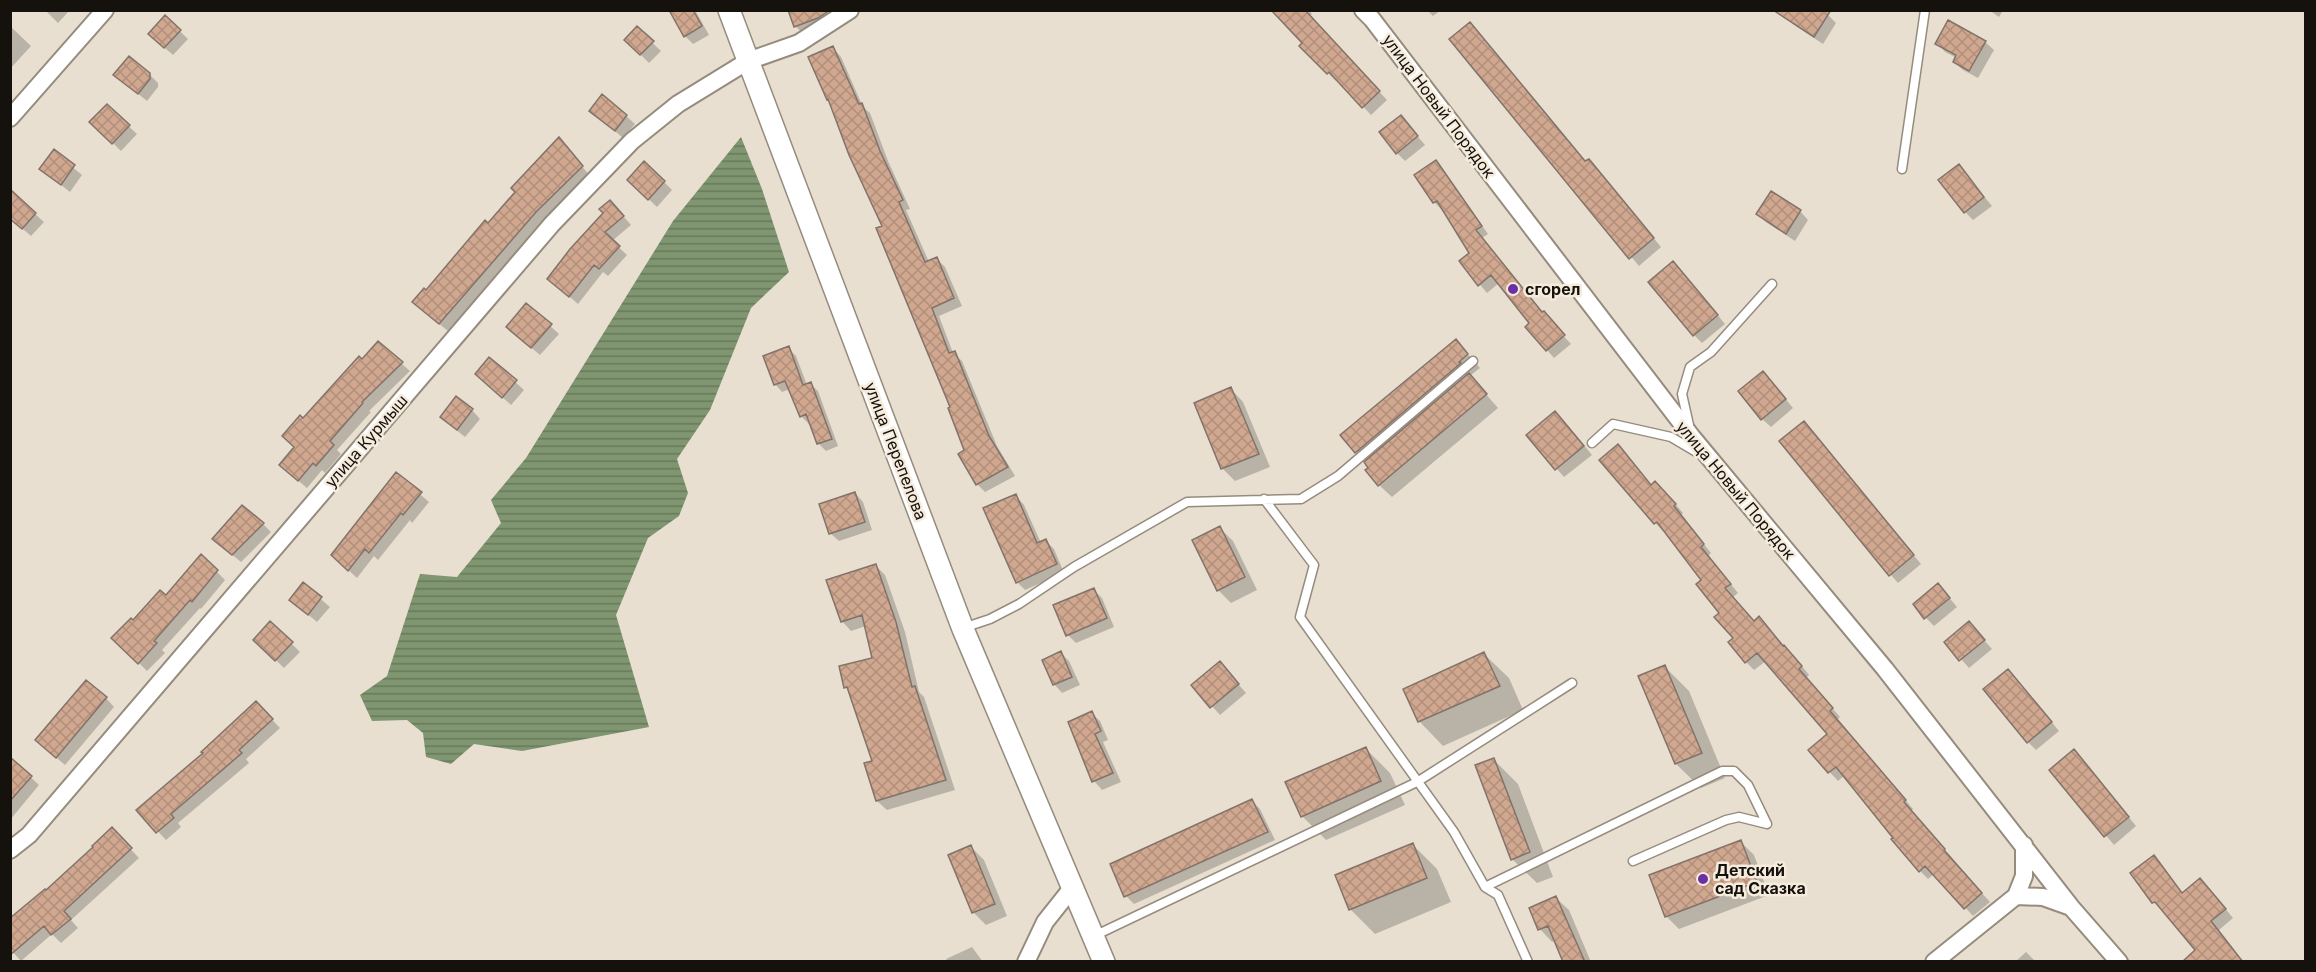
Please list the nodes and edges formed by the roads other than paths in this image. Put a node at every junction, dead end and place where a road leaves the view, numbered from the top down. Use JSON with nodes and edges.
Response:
{"nodes":[{"id":1,"x":105,"y":10,"type":"edge"},
{"id":2,"x":729,"y":10,"type":"edge"},
{"id":3,"x":850,"y":10,"type":"edge"},
{"id":4,"x":1364,"y":10,"type":"edge"},
{"id":5,"x":1925,"y":10,"type":"edge"},
{"id":6,"x":748,"y":61,"type":"junction"},
{"id":7,"x":10,"y":118,"type":"edge"},
{"id":8,"x":1902,"y":169,"type":"dead end"},
{"id":9,"x":1772,"y":284,"type":"dead end"},
{"id":10,"x":1473,"y":361,"type":"dead end"},
{"id":11,"x":1692,"y":438,"type":"junction"},
{"id":12,"x":1592,"y":443,"type":"dead end"},
{"id":13,"x":1727,"y":479,"type":"junction"},
{"id":14,"x":1264,"y":499,"type":"junction"},
{"id":15,"x":963,"y":628,"type":"junction"},
{"id":16,"x":1572,"y":683,"type":"dead end"},
{"id":17,"x":1417,"y":782,"type":"junction"},
{"id":18,"x":2024,"y":845,"type":"junction"},
{"id":19,"x":10,"y":850,"type":"edge"},
{"id":20,"x":1633,"y":861,"type":"dead end"},
{"id":21,"x":1485,"y":887,"type":"junction"},
{"id":22,"x":1072,"y":888,"type":"junction"},
{"id":23,"x":2016,"y":896,"type":"junction"},
{"id":24,"x":2071,"y":907,"type":"junction"},
{"id":25,"x":1094,"y":936,"type":"junction"},
{"id":26,"x":1026,"y":962,"type":"edge"},
{"id":27,"x":1104,"y":962,"type":"edge"},
{"id":28,"x":1528,"y":962,"type":"edge"},
{"id":29,"x":1934,"y":962,"type":"edge"},
{"id":30,"x":2119,"y":962,"type":"edge"}],
"edges":[{"from":1,"to":7,"type":"street"},
{"from":2,"to":6,"type":"street","name":"улица Перепелова"},
{"from":3,"to":6,"type":"street"},
{"from":4,"to":11,"type":"street","name":"улица Новый Порядок"},
{"from":5,"to":8,"type":"lane"},
{"from":6,"to":15,"type":"street","name":"улица Перепелова"},
{"from":6,"to":19,"type":"street","name":"улица Курмыш"},
{"from":9,"to":11,"type":"lane"},
{"from":10,"to":14,"type":"lane"},
{"from":11,"to":13,"type":"street","name":"улица Новый Порядок"},
{"from":12,"to":13,"type":"lane"},
{"from":13,"to":18,"type":"street","name":"улица Новый Порядок"},
{"from":14,"to":15,"type":"lane"},
{"from":14,"to":17,"type":"lane"},
{"from":15,"to":22,"type":"street","name":"улица Перепелова"},
{"from":16,"to":17,"type":"lane"},
{"from":17,"to":21,"type":"lane"},
{"from":17,"to":25,"type":"lane"},
{"from":18,"to":23,"type":"street"},
{"from":18,"to":24,"type":"street","name":"улица Новый Порядок"},
{"from":20,"to":21,"type":"lane"},
{"from":21,"to":28,"type":"lane"},
{"from":22,"to":25,"type":"street","name":"улица Перепелова"},
{"from":22,"to":26,"type":"street"},
{"from":23,"to":24,"type":"street"},
{"from":23,"to":29,"type":"street"},
{"from":24,"to":30,"type":"street","name":"улица Новый Порядок"},
{"from":25,"to":27,"type":"street","name":"улица Перепелова"}]}
